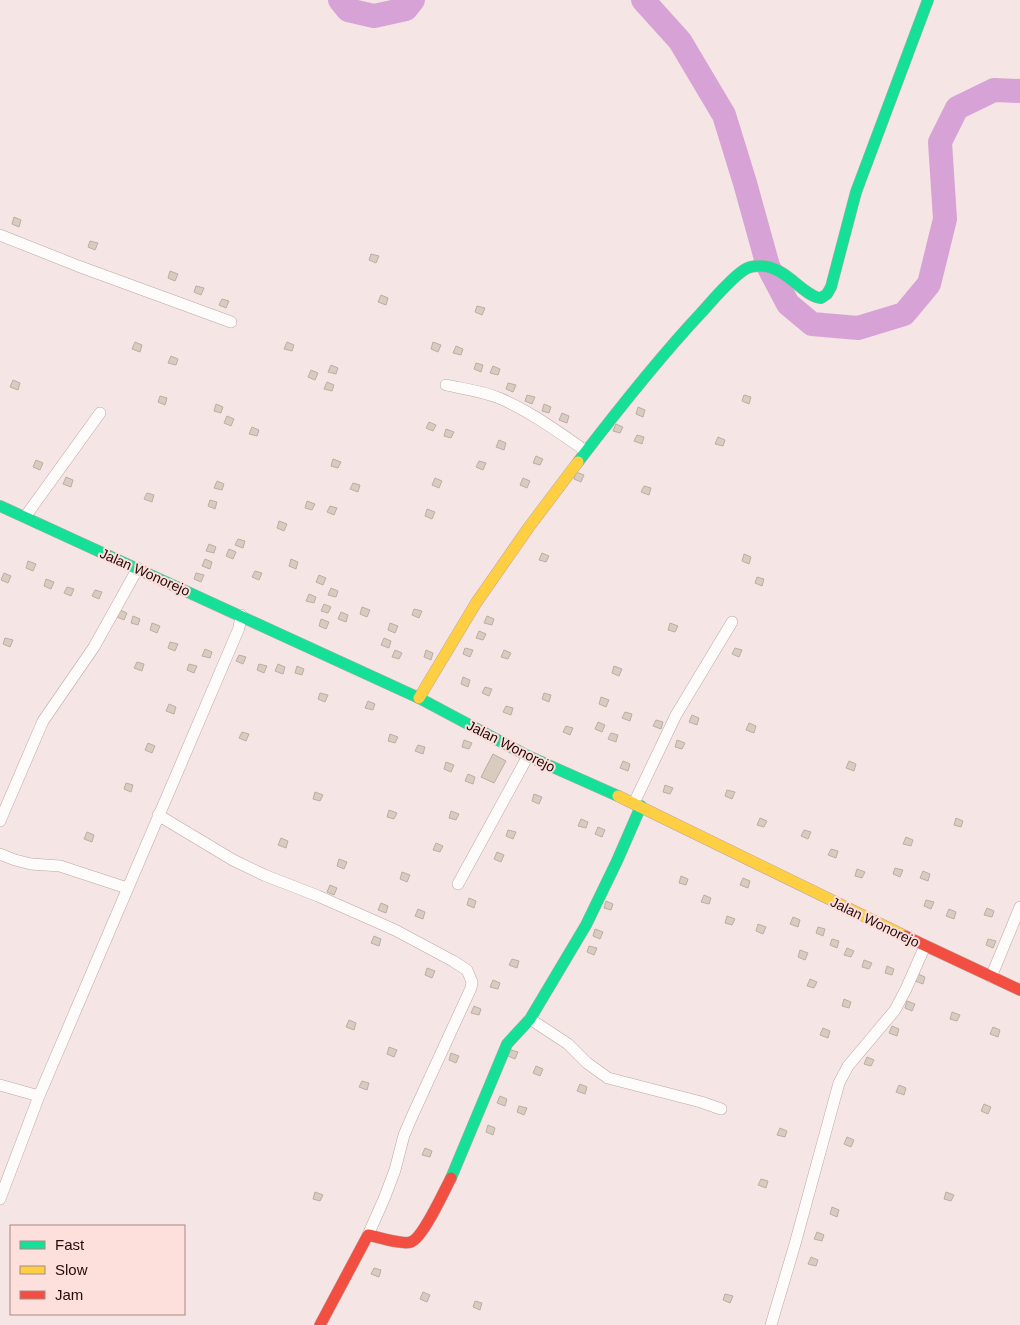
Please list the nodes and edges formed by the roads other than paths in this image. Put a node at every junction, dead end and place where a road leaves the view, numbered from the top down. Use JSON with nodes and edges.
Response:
{"nodes":[{"id":1,"x":928,"y":0,"type":"edge"},
{"id":2,"x":0,"y":234,"type":"edge"},
{"id":3,"x":231,"y":322,"type":"dead end"},
{"id":4,"x":446,"y":385,"type":"dead end"},
{"id":5,"x":100,"y":413,"type":"dead end"},
{"id":6,"x":586,"y":451,"type":"junction"},
{"id":7,"x":0,"y":506,"type":"edge"},
{"id":8,"x":25,"y":517,"type":"junction"},
{"id":9,"x":138,"y":568,"type":"junction"},
{"id":10,"x":241,"y":615,"type":"junction"},
{"id":11,"x":732,"y":622,"type":"dead end"},
{"id":12,"x":419,"y":698,"type":"junction"},
{"id":13,"x":528,"y":756,"type":"junction"},
{"id":14,"x":637,"y":804,"type":"junction"},
{"id":15,"x":158,"y":814,"type":"junction"},
{"id":16,"x":0,"y":821,"type":"edge"},
{"id":17,"x":0,"y":854,"type":"edge"},
{"id":18,"x":458,"y":884,"type":"dead end"},
{"id":19,"x":127,"y":888,"type":"junction"},
{"id":20,"x":1020,"y":907,"type":"edge"},
{"id":21,"x":924,"y":946,"type":"junction"},
{"id":22,"x":991,"y":976,"type":"junction"},
{"id":23,"x":1020,"y":990,"type":"edge"},
{"id":24,"x":530,"y":1019,"type":"junction"},
{"id":25,"x":0,"y":1085,"type":"edge"},
{"id":26,"x":39,"y":1096,"type":"junction"},
{"id":27,"x":721,"y":1109,"type":"dead end"},
{"id":28,"x":0,"y":1199,"type":"edge"},
{"id":29,"x":368,"y":1235,"type":"junction"},
{"id":30,"x":320,"y":1325,"type":"edge"},
{"id":31,"x":771,"y":1325,"type":"edge"}],
"edges":[{"from":1,"to":6,"type":"street"},
{"from":2,"to":3,"type":"street"},
{"from":4,"to":6,"type":"street"},
{"from":5,"to":8,"type":"street"},
{"from":6,"to":12,"type":"street"},
{"from":7,"to":8,"type":"street","name":"Jalan Wonorejo"},
{"from":8,"to":9,"type":"street","name":"Jalan Wonorejo"},
{"from":9,"to":10,"type":"street","name":"Jalan Wonorejo"},
{"from":9,"to":16,"type":"street"},
{"from":10,"to":12,"type":"street","name":"Jalan Wonorejo"},
{"from":10,"to":15,"type":"street"},
{"from":11,"to":14,"type":"street"},
{"from":12,"to":13,"type":"street","name":"Jalan Wonorejo"},
{"from":13,"to":14,"type":"street","name":"Jalan Wonorejo"},
{"from":13,"to":18,"type":"street"},
{"from":14,"to":21,"type":"street","name":"Jalan Wonorejo"},
{"from":14,"to":24,"type":"street"},
{"from":15,"to":19,"type":"street"},
{"from":15,"to":29,"type":"street"},
{"from":17,"to":19,"type":"street"},
{"from":19,"to":26,"type":"street"},
{"from":20,"to":22,"type":"street"},
{"from":21,"to":22,"type":"street","name":"Jalan Wonorejo"},
{"from":21,"to":31,"type":"street"},
{"from":22,"to":23,"type":"street","name":"Jalan Wonorejo"},
{"from":24,"to":27,"type":"street"},
{"from":24,"to":29,"type":"street"},
{"from":25,"to":26,"type":"street"},
{"from":26,"to":28,"type":"street"},
{"from":29,"to":30,"type":"street"}]}
